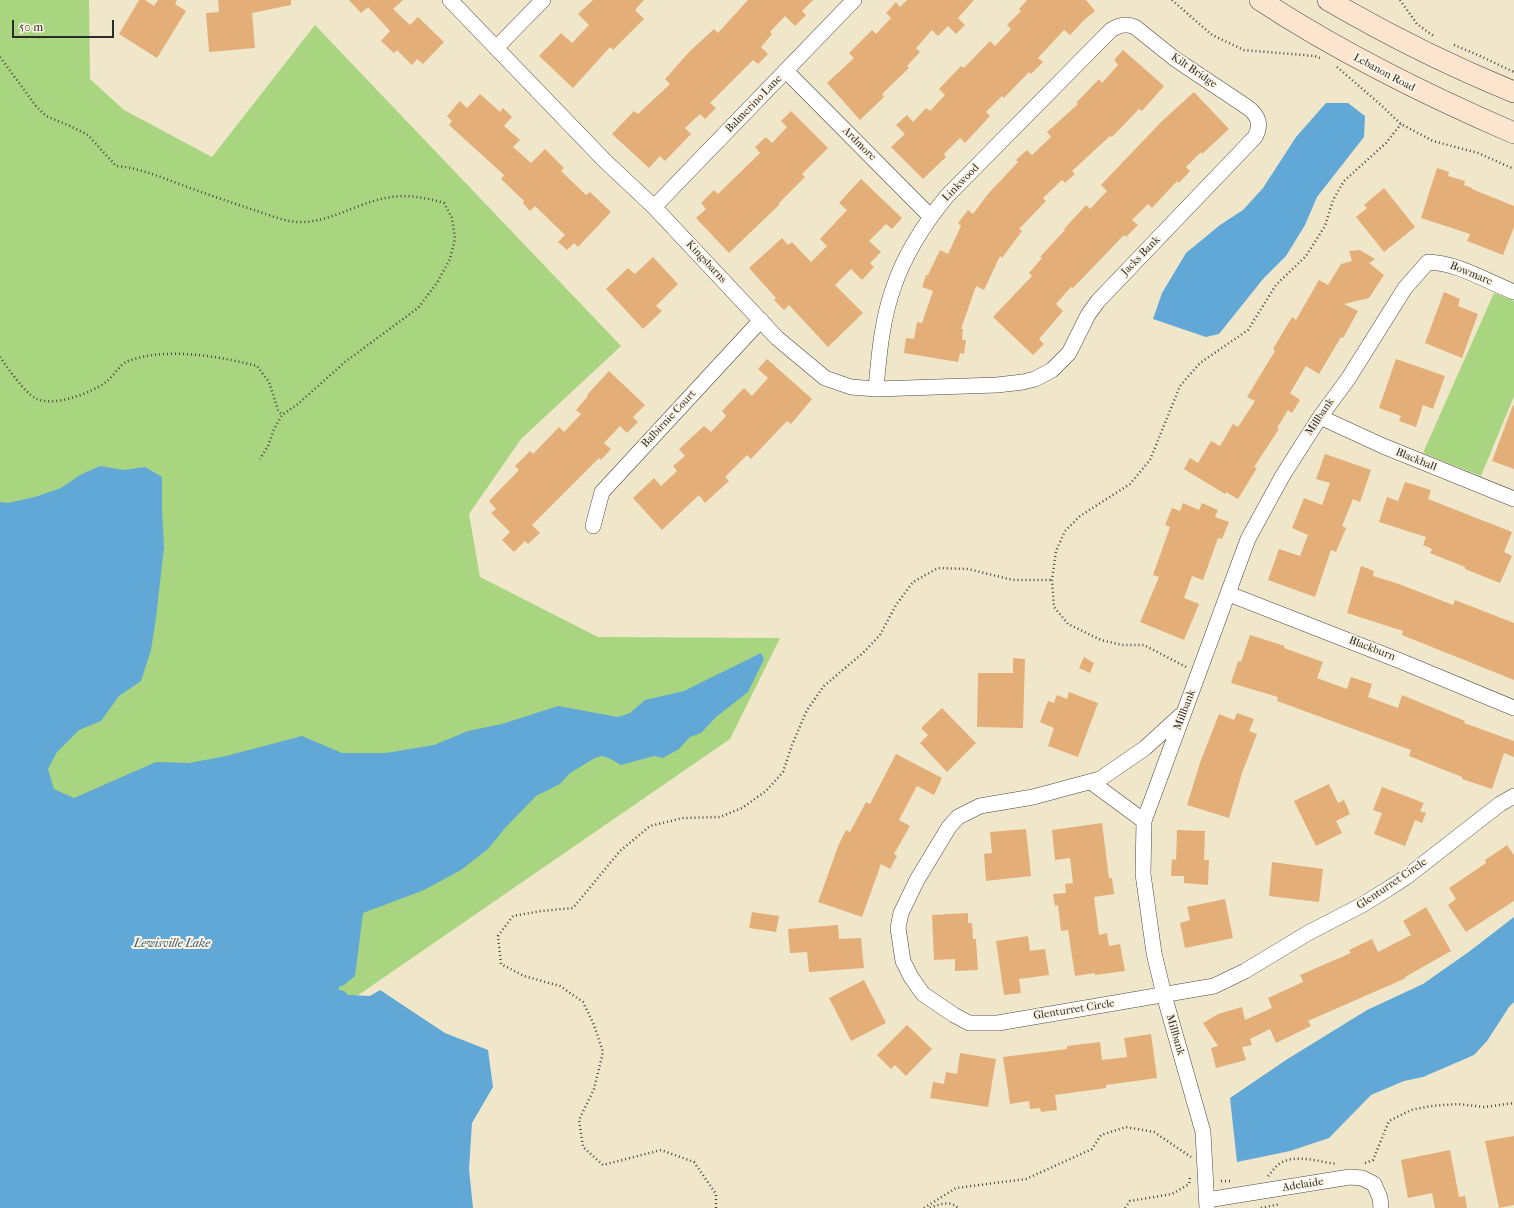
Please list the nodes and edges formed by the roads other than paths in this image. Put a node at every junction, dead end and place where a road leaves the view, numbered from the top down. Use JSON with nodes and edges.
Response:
{"nodes":[{"id":1,"x":450,"y":0,"type":"edge"},
{"id":2,"x":543,"y":0,"type":"edge"},
{"id":3,"x":854,"y":0,"type":"edge"},
{"id":4,"x":1260,"y":0,"type":"edge"},
{"id":5,"x":1328,"y":0,"type":"edge"},
{"id":6,"x":1124,"y":25,"type":"joint"},
{"id":7,"x":496,"y":48,"type":"junction"},
{"id":8,"x":786,"y":71,"type":"junction"},
{"id":9,"x":1514,"y":92,"type":"edge"},
{"id":10,"x":1259,"y":123,"type":"joint"},
{"id":11,"x":1514,"y":133,"type":"edge"},
{"id":12,"x":654,"y":207,"type":"junction"},
{"id":13,"x":931,"y":217,"type":"junction"},
{"id":14,"x":1428,"y":262,"type":"joint"},
{"id":15,"x":1513,"y":290,"type":"edge"},
{"id":16,"x":761,"y":320,"type":"junction"},
{"id":17,"x":1023,"y":382,"type":"joint"},
{"id":18,"x":876,"y":389,"type":"junction"},
{"id":19,"x":1320,"y":417,"type":"junction"},
{"id":20,"x":1514,"y":499,"type":"edge"},
{"id":21,"x":593,"y":526,"type":"dead end"},
{"id":22,"x":1229,"y":594,"type":"junction"},
{"id":23,"x":1514,"y":708,"type":"edge"},
{"id":24,"x":1184,"y":712,"type":"junction"},
{"id":25,"x":1091,"y":782,"type":"junction"},
{"id":26,"x":1514,"y":796,"type":"edge"},
{"id":27,"x":1144,"y":821,"type":"junction"},
{"id":28,"x":1164,"y":995,"type":"junction"},
{"id":29,"x":1207,"y":1204,"type":"edge"},
{"id":30,"x":1381,"y":1208,"type":"edge"}],
"edges":[{"from":1,"to":7,"type":"street","name":"Kingsbarns"},
{"from":2,"to":7,"type":"street"},
{"from":3,"to":8,"type":"street","name":"Balmerino Lane"},
{"from":4,"to":11,"type":"main road","name":"Lebanon Road"},
{"from":5,"to":9,"type":"main road"},
{"from":6,"to":10,"type":"street","name":"Kilt Bridge"},
{"from":6,"to":13,"type":"street","name":"Linkwood"},
{"from":7,"to":12,"type":"street","name":"Kingsbarns"},
{"from":8,"to":12,"type":"street","name":"Balmerino Lane"},
{"from":8,"to":13,"type":"street","name":"Ardmore"},
{"from":10,"to":17,"type":"street","name":"Jacks Bank"},
{"from":12,"to":16,"type":"street","name":"Kingsbarns"},
{"from":13,"to":18,"type":"street","name":"Linkwood"},
{"from":14,"to":15,"type":"street","name":"Bowmare"},
{"from":14,"to":19,"type":"street","name":"Millbank"},
{"from":16,"to":18,"type":"street","name":"Kingsbarns"},
{"from":16,"to":21,"type":"street","name":"Balbirnie Court"},
{"from":17,"to":18,"type":"street","name":"Kingsbarns"},
{"from":19,"to":20,"type":"street","name":"Blackhall"},
{"from":19,"to":22,"type":"street","name":"Millbank"},
{"from":22,"to":23,"type":"street","name":"Blackburn"},
{"from":22,"to":24,"type":"street","name":"Millbank"},
{"from":24,"to":25,"type":"street","name":"Glenturret Circle"},
{"from":24,"to":27,"type":"street","name":"Millbank"},
{"from":25,"to":27,"type":"street"},
{"from":25,"to":28,"type":"street","name":"Glenturret Circle"},
{"from":26,"to":28,"type":"street","name":"Glenturret Circle"},
{"from":27,"to":28,"type":"street","name":"Millbank"},
{"from":28,"to":29,"type":"street","name":"Millbank"},
{"from":29,"to":30,"type":"street","name":"Adelaide"}]}
